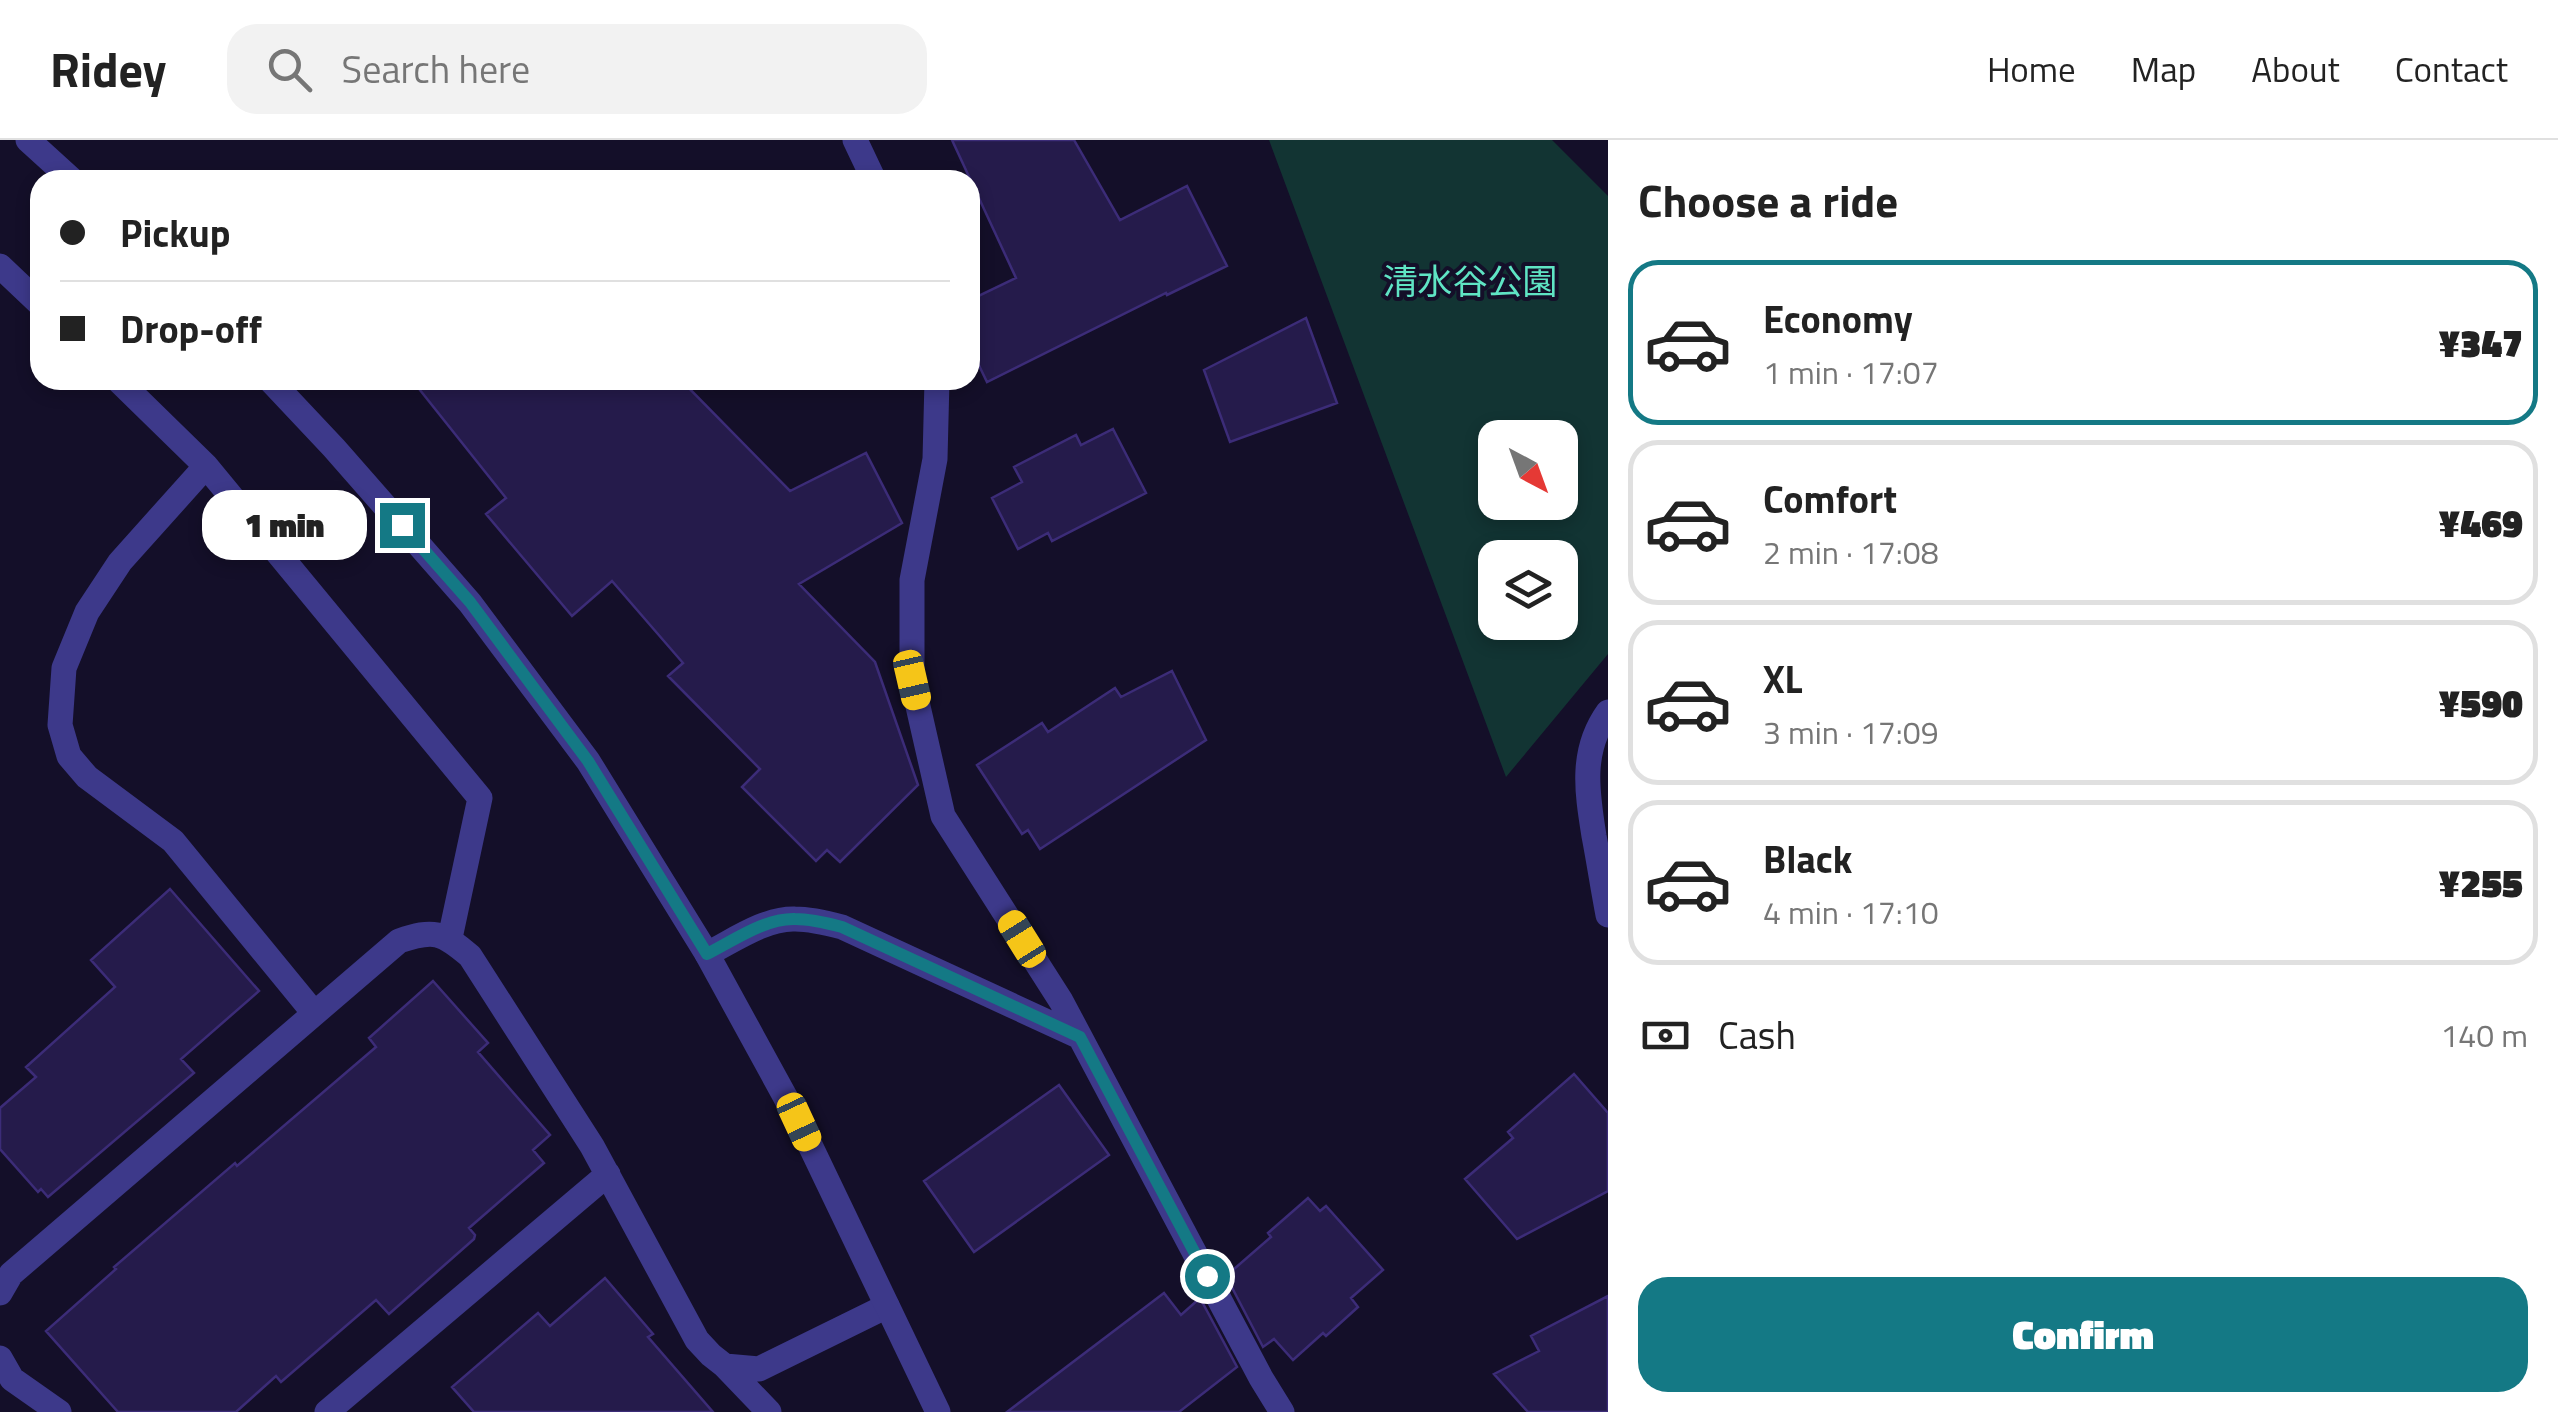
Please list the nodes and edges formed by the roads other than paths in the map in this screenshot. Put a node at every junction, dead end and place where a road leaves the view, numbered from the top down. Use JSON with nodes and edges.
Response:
{"nodes":[{"id":1,"x":28,"y":140,"type":"edge"},
{"id":2,"x":854,"y":140,"type":"edge"},
{"id":3,"x":61,"y":170,"type":"edge"},
{"id":4,"x":869,"y":170,"type":"edge"},
{"id":5,"x":0,"y":266,"type":"edge"},
{"id":6,"x":30,"y":294,"type":"edge"},
{"id":7,"x":128,"y":390,"type":"edge"},
{"id":8,"x":279,"y":390,"type":"edge"},
{"id":9,"x":937,"y":390,"type":"edge"},
{"id":10,"x":206,"y":466,"type":"junction"},
{"id":11,"x":1608,"y":712,"type":"edge"},
{"id":12,"x":1608,"y":915,"type":"edge"},
{"id":13,"x":450,"y":938,"type":"junction"},
{"id":14,"x":707,"y":954,"type":"junction"},
{"id":15,"x":314,"y":1014,"type":"junction"},
{"id":16,"x":1080,"y":1037,"type":"junction"},
{"id":17,"x":608,"y":1174,"type":"junction"},
{"id":18,"x":0,"y":1293,"type":"edge"},
{"id":19,"x":887,"y":1306,"type":"junction"},
{"id":20,"x":0,"y":1358,"type":"edge"},
{"id":21,"x":726,"y":1366,"type":"junction"},
{"id":22,"x":58,"y":1412,"type":"edge"},
{"id":23,"x":327,"y":1412,"type":"edge"},
{"id":24,"x":770,"y":1412,"type":"edge"},
{"id":25,"x":938,"y":1412,"type":"edge"},
{"id":26,"x":1282,"y":1412,"type":"edge"}],
"edges":[{"from":1,"to":3,"type":"street"},
{"from":2,"to":4,"type":"street"},
{"from":5,"to":6,"type":"street"},
{"from":7,"to":10,"type":"street"},
{"from":8,"to":14,"type":"street"},
{"from":9,"to":16,"type":"street"},
{"from":10,"to":13,"type":"street"},
{"from":10,"to":15,"type":"street"},
{"from":11,"to":12,"type":"street"},
{"from":13,"to":15,"type":"street"},
{"from":13,"to":17,"type":"street"},
{"from":14,"to":16,"type":"street"},
{"from":14,"to":19,"type":"street"},
{"from":15,"to":18,"type":"street"},
{"from":16,"to":26,"type":"street"},
{"from":17,"to":21,"type":"street"},
{"from":17,"to":23,"type":"street"},
{"from":19,"to":21,"type":"street"},
{"from":19,"to":25,"type":"street"},
{"from":20,"to":22,"type":"street"},
{"from":21,"to":24,"type":"street"}]}
